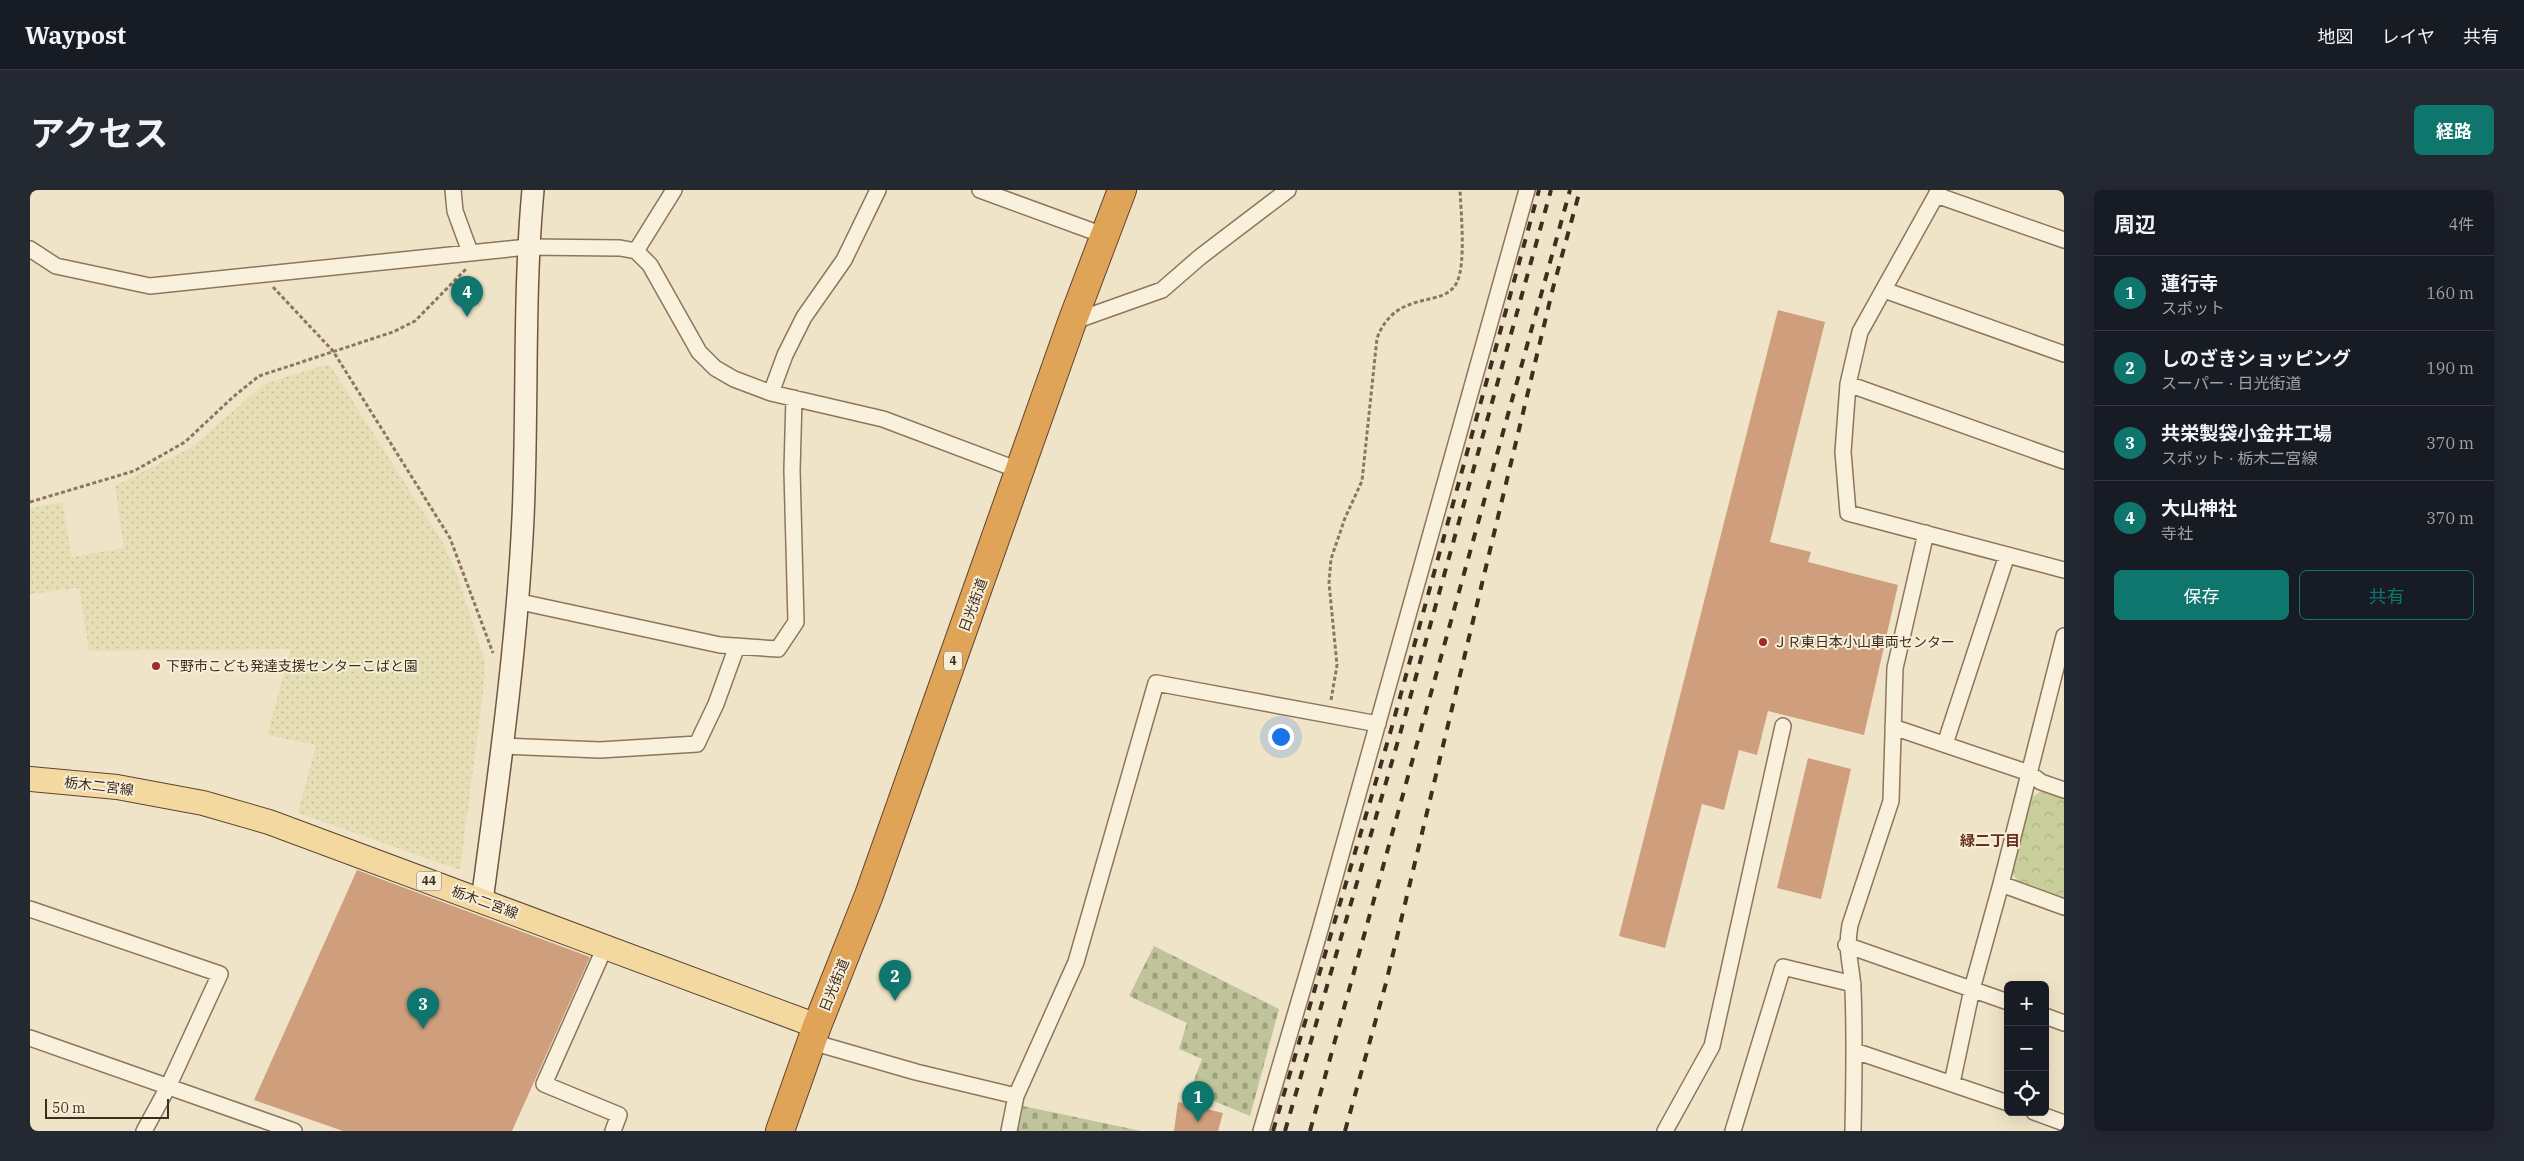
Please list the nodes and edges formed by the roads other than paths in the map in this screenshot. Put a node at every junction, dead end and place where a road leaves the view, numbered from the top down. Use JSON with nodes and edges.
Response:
{"nodes":[{"id":1,"x":453,"y":190,"type":"edge"},
{"id":2,"x":533,"y":190,"type":"edge"},
{"id":3,"x":674,"y":190,"type":"edge"},
{"id":4,"x":878,"y":190,"type":"edge"},
{"id":5,"x":980,"y":190,"type":"edge"},
{"id":6,"x":1122,"y":190,"type":"edge"},
{"id":7,"x":1288,"y":190,"type":"edge"},
{"id":8,"x":1527,"y":190,"type":"edge"},
{"id":9,"x":1938,"y":192,"type":"edge"},
{"id":10,"x":1103,"y":235,"type":"junction"},
{"id":11,"x":2064,"y":240,"type":"edge"},
{"id":12,"x":528,"y":247,"type":"junction"},
{"id":13,"x":30,"y":249,"type":"edge"},
{"id":14,"x":474,"y":251,"type":"junction"},
{"id":15,"x":636,"y":252,"type":"junction"},
{"id":16,"x":1884,"y":290,"type":"junction"},
{"id":17,"x":1072,"y":322,"type":"junction"},
{"id":18,"x":2064,"y":354,"type":"edge"},
{"id":19,"x":1848,"y":384,"type":"junction"},
{"id":20,"x":771,"y":393,"type":"junction"},
{"id":21,"x":794,"y":398,"type":"junction"},
{"id":22,"x":2064,"y":461,"type":"edge"},
{"id":23,"x":1021,"y":471,"type":"junction"},
{"id":24,"x":1926,"y":533,"type":"junction"},
{"id":25,"x":2007,"y":555,"type":"junction"},
{"id":26,"x":2064,"y":570,"type":"edge"},
{"id":27,"x":516,"y":601,"type":"junction"},
{"id":28,"x":2064,"y":636,"type":"edge"},
{"id":29,"x":737,"y":646,"type":"junction"},
{"id":30,"x":2059,"y":672,"type":"edge"},
{"id":31,"x":1378,"y":724,"type":"junction"},
{"id":32,"x":1783,"y":726,"type":"dead end"},
{"id":33,"x":1893,"y":727,"type":"junction"},
{"id":34,"x":1945,"y":744,"type":"junction"},
{"id":35,"x":502,"y":746,"type":"junction"},
{"id":36,"x":2029,"y":773,"type":"junction"},
{"id":37,"x":30,"y":779,"type":"edge"},
{"id":38,"x":2064,"y":790,"type":"edge"},
{"id":39,"x":2001,"y":884,"type":"junction"},
{"id":40,"x":482,"y":901,"type":"junction"},
{"id":41,"x":2064,"y":907,"type":"edge"},
{"id":42,"x":30,"y":910,"type":"edge"},
{"id":43,"x":1846,"y":945,"type":"junction"},
{"id":44,"x":605,"y":947,"type":"junction"},
{"id":45,"x":1853,"y":984,"type":"junction"},
{"id":46,"x":1972,"y":989,"type":"junction"},
{"id":47,"x":2004,"y":1001,"type":"edge"},
{"id":48,"x":2049,"y":1017,"type":"edge"},
{"id":49,"x":2064,"y":1022,"type":"edge"},
{"id":50,"x":814,"y":1034,"type":"junction"},
{"id":51,"x":30,"y":1038,"type":"edge"},
{"id":52,"x":1855,"y":1051,"type":"junction"},
{"id":53,"x":1952,"y":1083,"type":"junction"},
{"id":54,"x":168,"y":1088,"type":"junction"},
{"id":55,"x":1016,"y":1096,"type":"junction"},
{"id":56,"x":2004,"y":1102,"type":"edge"},
{"id":57,"x":2045,"y":1116,"type":"edge"},
{"id":58,"x":2064,"y":1123,"type":"edge"},
{"id":59,"x":144,"y":1131,"type":"edge"},
{"id":60,"x":294,"y":1131,"type":"edge"},
{"id":61,"x":613,"y":1131,"type":"edge"},
{"id":62,"x":780,"y":1131,"type":"edge"},
{"id":63,"x":1008,"y":1131,"type":"edge"},
{"id":64,"x":1261,"y":1131,"type":"edge"},
{"id":65,"x":1665,"y":1131,"type":"edge"},
{"id":66,"x":1733,"y":1131,"type":"edge"},
{"id":67,"x":1853,"y":1131,"type":"edge"}],
"edges":[{"from":1,"to":14,"type":"street"},
{"from":2,"to":12,"type":"street"},
{"from":3,"to":15,"type":"street"},
{"from":4,"to":20,"type":"street"},
{"from":5,"to":10,"type":"street"},
{"from":6,"to":10,"type":"highway","name":"日光街道","number":"4"},
{"from":7,"to":17,"type":"street"},
{"from":8,"to":31,"type":"street"},
{"from":9,"to":11,"type":"street"},
{"from":9,"to":16,"type":"street"},
{"from":10,"to":17,"type":"highway","name":"日光街道","number":"4"},
{"from":12,"to":14,"type":"street"},
{"from":12,"to":15,"type":"street"},
{"from":12,"to":27,"type":"street"},
{"from":13,"to":14,"type":"street"},
{"from":15,"to":20,"type":"street"},
{"from":16,"to":18,"type":"street"},
{"from":16,"to":19,"type":"street"},
{"from":17,"to":23,"type":"highway","name":"日光街道","number":"4"},
{"from":19,"to":22,"type":"street"},
{"from":19,"to":24,"type":"street"},
{"from":20,"to":21,"type":"street"},
{"from":21,"to":23,"type":"street"},
{"from":21,"to":29,"type":"street"},
{"from":23,"to":50,"type":"highway","name":"日光街道","number":"4"},
{"from":24,"to":25,"type":"street"},
{"from":24,"to":33,"type":"street"},
{"from":25,"to":26,"type":"street"},
{"from":25,"to":34,"type":"street"},
{"from":27,"to":29,"type":"street"},
{"from":27,"to":35,"type":"street"},
{"from":28,"to":30,"type":"street"},
{"from":29,"to":35,"type":"street"},
{"from":30,"to":36,"type":"street"},
{"from":31,"to":55,"type":"street"},
{"from":31,"to":64,"type":"street"},
{"from":32,"to":65,"type":"street"},
{"from":33,"to":34,"type":"street"},
{"from":33,"to":43,"type":"street"},
{"from":34,"to":36,"type":"street"},
{"from":35,"to":40,"type":"street"},
{"from":36,"to":38,"type":"street"},
{"from":36,"to":39,"type":"street"},
{"from":37,"to":40,"type":"main road","name":"栃木二宮線","number":"44"},
{"from":39,"to":41,"type":"street"},
{"from":39,"to":46,"type":"street"},
{"from":40,"to":44,"type":"main road","name":"栃木二宮線","number":"44"},
{"from":42,"to":54,"type":"street"},
{"from":43,"to":45,"type":"street"},
{"from":43,"to":46,"type":"street"},
{"from":44,"to":50,"type":"main road","name":"栃木二宮線","number":"44"},
{"from":44,"to":61,"type":"street"},
{"from":45,"to":52,"type":"street"},
{"from":45,"to":66,"type":"street"},
{"from":46,"to":47,"type":"street"},
{"from":46,"to":53,"type":"street"},
{"from":48,"to":49,"type":"street"},
{"from":50,"to":55,"type":"street"},
{"from":50,"to":62,"type":"highway","name":"日光街道","number":"4"},
{"from":51,"to":54,"type":"street"},
{"from":52,"to":53,"type":"street"},
{"from":52,"to":67,"type":"street"},
{"from":53,"to":56,"type":"street"},
{"from":54,"to":59,"type":"street"},
{"from":54,"to":60,"type":"street"},
{"from":55,"to":63,"type":"street"},
{"from":57,"to":58,"type":"street"}]}
